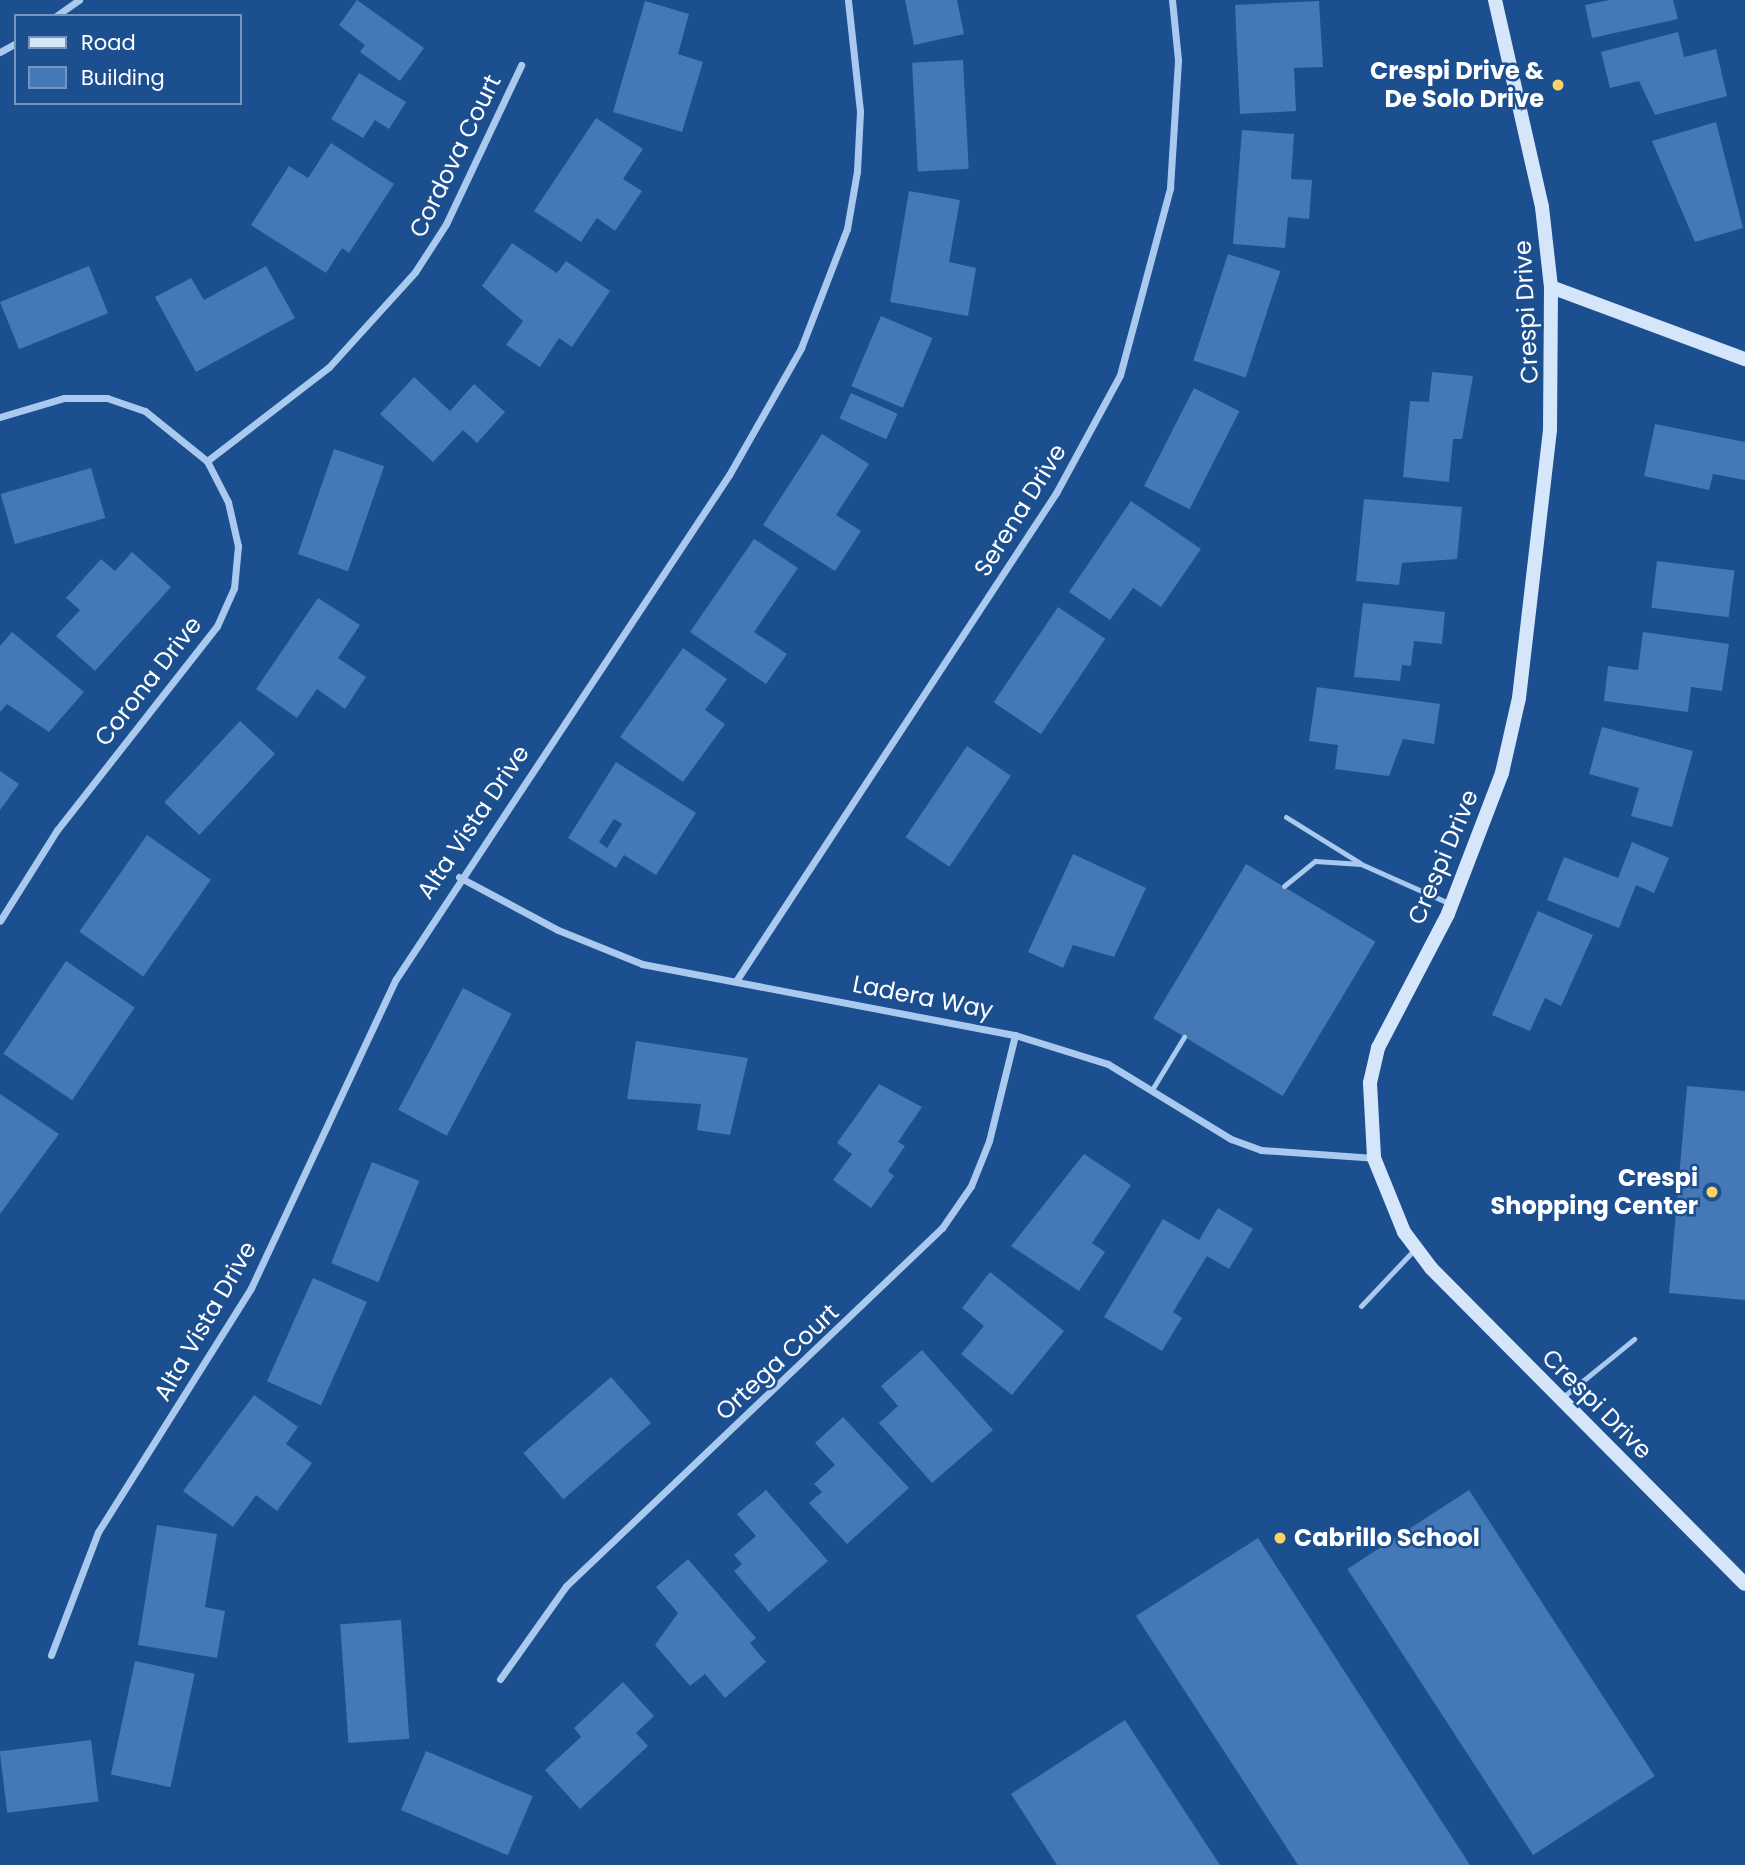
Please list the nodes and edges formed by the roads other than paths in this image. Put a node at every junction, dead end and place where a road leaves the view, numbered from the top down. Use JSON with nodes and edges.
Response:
{"nodes":[{"id":1,"x":79,"y":0,"type":"edge"},
{"id":2,"x":848,"y":0,"type":"edge"},
{"id":3,"x":1172,"y":0,"type":"edge"},
{"id":4,"x":1495,"y":0,"type":"edge"},
{"id":5,"x":59,"y":14,"type":"edge"},
{"id":6,"x":521,"y":65,"type":"dead end"},
{"id":7,"x":1551,"y":287,"type":"junction"},
{"id":8,"x":1745,"y":359,"type":"edge"},
{"id":9,"x":0,"y":417,"type":"edge"},
{"id":10,"x":207,"y":461,"type":"junction"},
{"id":11,"x":1286,"y":817,"type":"dead end"},
{"id":12,"x":1361,"y":864,"type":"junction"},
{"id":13,"x":459,"y":877,"type":"junction"},
{"id":14,"x":1284,"y":886,"type":"dead end"},
{"id":15,"x":1451,"y":904,"type":"junction"},
{"id":16,"x":0,"y":921,"type":"edge"},
{"id":17,"x":736,"y":981,"type":"junction"},
{"id":18,"x":1015,"y":1035,"type":"junction"},
{"id":19,"x":1184,"y":1037,"type":"dead end"},
{"id":20,"x":1153,"y":1088,"type":"junction"},
{"id":21,"x":1374,"y":1158,"type":"junction"},
{"id":22,"x":1416,"y":1248,"type":"junction"},
{"id":23,"x":1361,"y":1306,"type":"dead end"},
{"id":24,"x":1634,"y":1339,"type":"dead end"},
{"id":25,"x":1561,"y":1399,"type":"junction"},
{"id":26,"x":1745,"y":1584,"type":"edge"},
{"id":27,"x":51,"y":1656,"type":"dead end"},
{"id":28,"x":500,"y":1679,"type":"dead end"}],
"edges":[{"from":1,"to":5,"type":"street"},
{"from":2,"to":13,"type":"street","name":"Alta Vista Drive"},
{"from":3,"to":17,"type":"street","name":"Serena Drive"},
{"from":4,"to":7,"type":"street","name":"Crespi Drive"},
{"from":6,"to":10,"type":"street","name":"Cordova Court"},
{"from":7,"to":8,"type":"street"},
{"from":7,"to":15,"type":"street","name":"Crespi Drive"},
{"from":9,"to":10,"type":"street","name":"Corona Drive"},
{"from":10,"to":16,"type":"street","name":"Corona Drive"},
{"from":11,"to":12,"type":"lane"},
{"from":12,"to":14,"type":"lane"},
{"from":12,"to":15,"type":"lane"},
{"from":13,"to":17,"type":"street","name":"Ladera Way"},
{"from":13,"to":27,"type":"street","name":"Alta Vista Drive"},
{"from":15,"to":21,"type":"street","name":"Crespi Drive"},
{"from":17,"to":18,"type":"street","name":"Ladera Way"},
{"from":18,"to":20,"type":"street","name":"Ladera Way"},
{"from":18,"to":28,"type":"street","name":"Ortega Court"},
{"from":19,"to":20,"type":"lane"},
{"from":20,"to":21,"type":"street","name":"Ladera Way"},
{"from":21,"to":22,"type":"street","name":"Crespi Drive"},
{"from":22,"to":23,"type":"lane"},
{"from":22,"to":25,"type":"street","name":"Crespi Drive"},
{"from":24,"to":25,"type":"lane"},
{"from":25,"to":26,"type":"street","name":"Crespi Drive"}]}
